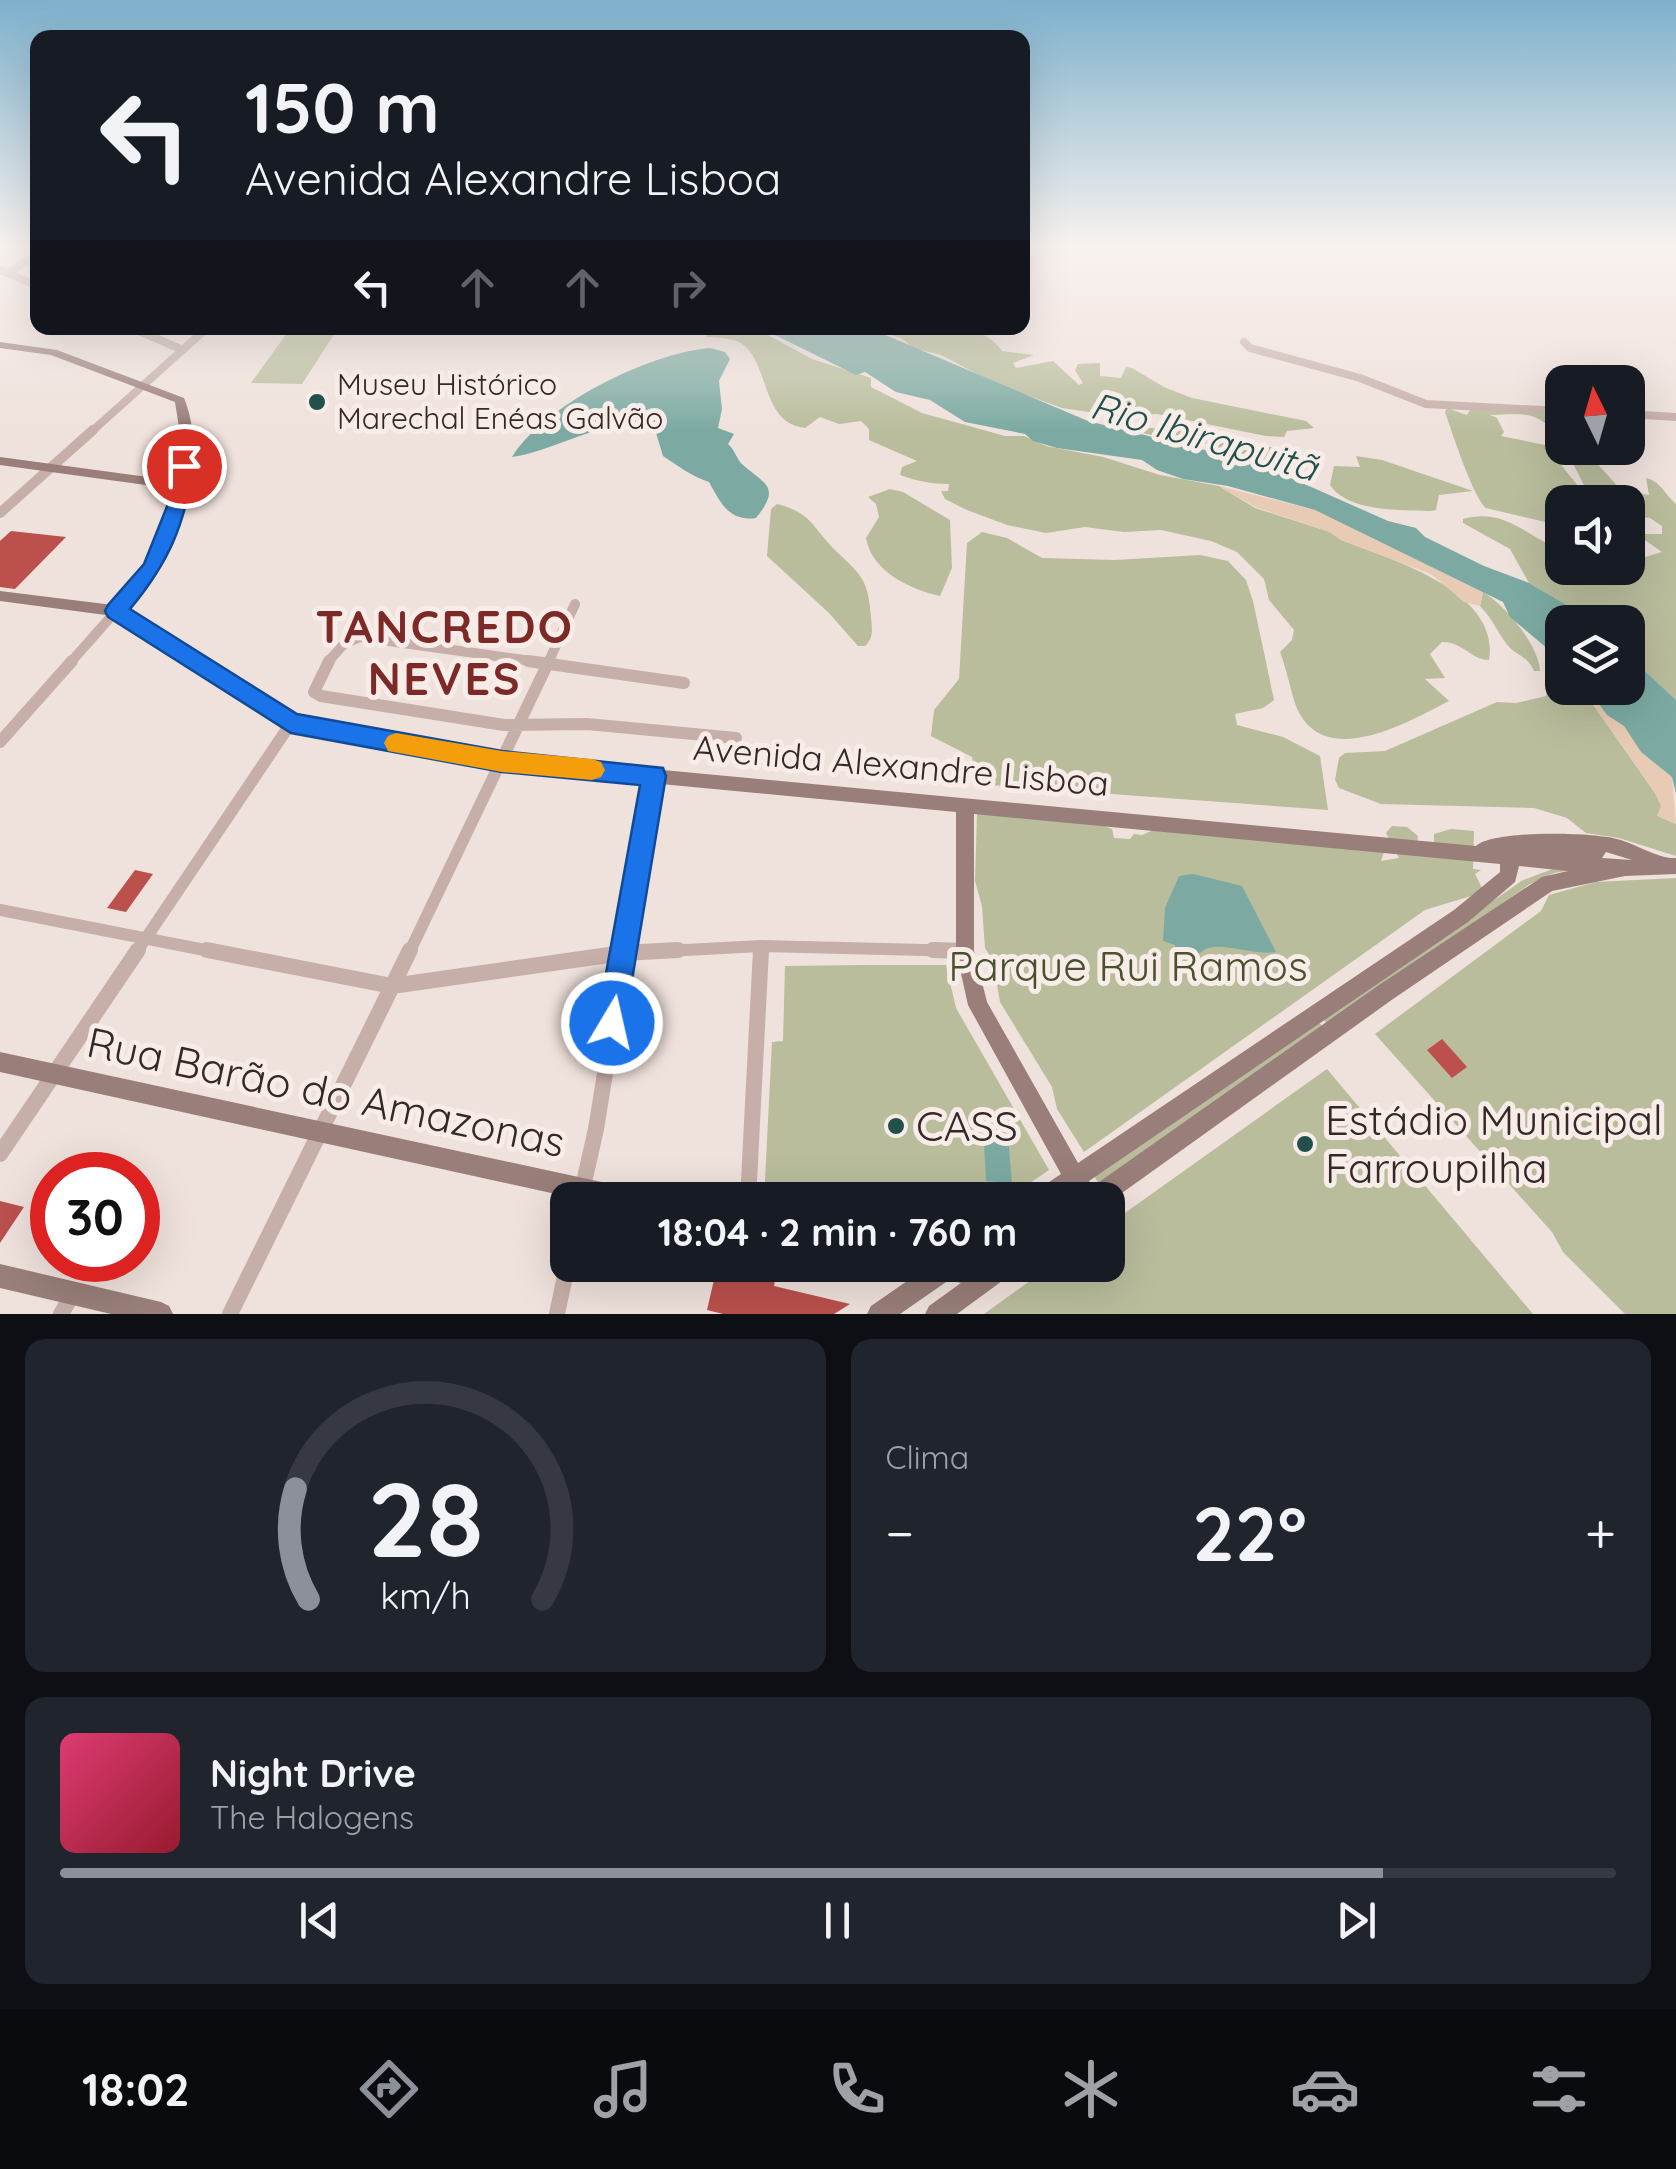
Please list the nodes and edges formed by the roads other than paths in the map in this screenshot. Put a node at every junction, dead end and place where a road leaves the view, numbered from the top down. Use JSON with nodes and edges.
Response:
{"nodes":[{"id":1,"x":148,"y":335,"type":"edge"},
{"id":2,"x":199,"y":335,"type":"edge"},
{"id":3,"x":1244,"y":342,"type":"dead end"},
{"id":4,"x":0,"y":344,"type":"edge"},
{"id":5,"x":183,"y":350,"type":"junction"},
{"id":6,"x":144,"y":384,"type":"junction"},
{"id":7,"x":1545,"y":410,"type":"edge"},
{"id":8,"x":1645,"y":415,"type":"edge"},
{"id":9,"x":1676,"y":417,"type":"edge"},
{"id":10,"x":0,"y":461,"type":"edge"},
{"id":11,"x":50,"y":468,"type":"junction"},
{"id":12,"x":181,"y":486,"type":"junction"},
{"id":13,"x":0,"y":513,"type":"edge"},
{"id":14,"x":0,"y":596,"type":"edge"},
{"id":15,"x":575,"y":604,"type":"dead end"},
{"id":16,"x":116,"y":611,"type":"junction"},
{"id":17,"x":546,"y":664,"type":"junction"},
{"id":18,"x":684,"y":683,"type":"dead end"},
{"id":19,"x":291,"y":723,"type":"junction"},
{"id":20,"x":519,"y":724,"type":"junction"},
{"id":21,"x":736,"y":738,"type":"dead end"},
{"id":22,"x":0,"y":742,"type":"edge"},
{"id":23,"x":502,"y":762,"type":"junction"},
{"id":24,"x":654,"y":776,"type":"junction"},
{"id":25,"x":965,"y":804,"type":"junction"},
{"id":26,"x":1462,"y":851,"type":"junction"},
{"id":27,"x":1506,"y":858,"type":"junction"},
{"id":28,"x":1667,"y":865,"type":"edge"},
{"id":29,"x":1625,"y":868,"type":"junction"},
{"id":30,"x":0,"y":910,"type":"edge"},
{"id":31,"x":144,"y":940,"type":"junction"},
{"id":32,"x":762,"y":946,"type":"junction"},
{"id":33,"x":965,"y":950,"type":"junction"},
{"id":34,"x":624,"y":953,"type":"junction"},
{"id":35,"x":392,"y":986,"type":"junction"},
{"id":36,"x":0,"y":1062,"type":"edge"},
{"id":37,"x":54,"y":1074,"type":"junction"},
{"id":38,"x":321,"y":1134,"type":"junction"},
{"id":39,"x":0,"y":1154,"type":"edge"},
{"id":40,"x":1074,"y":1177,"type":"junction"},
{"id":41,"x":583,"y":1182,"type":"edge"},
{"id":42,"x":749,"y":1182,"type":"edge"},
{"id":43,"x":1067,"y":1182,"type":"edge"},
{"id":44,"x":1077,"y":1182,"type":"edge"},
{"id":45,"x":1116,"y":1182,"type":"edge"},
{"id":46,"x":550,"y":1188,"type":"edge"},
{"id":47,"x":0,"y":1276,"type":"edge"},
{"id":48,"x":564,"y":1282,"type":"edge"},
{"id":49,"x":922,"y":1282,"type":"edge"},
{"id":50,"x":981,"y":1282,"type":"edge"},
{"id":51,"x":74,"y":1292,"type":"junction"},
{"id":52,"x":61,"y":1314,"type":"edge"},
{"id":53,"x":161,"y":1314,"type":"edge"},
{"id":54,"x":230,"y":1314,"type":"edge"},
{"id":55,"x":557,"y":1314,"type":"edge"},
{"id":56,"x":879,"y":1314,"type":"edge"},
{"id":57,"x":936,"y":1314,"type":"edge"}],
"edges":[{"from":1,"to":5,"type":"street"},
{"from":2,"to":5,"type":"street"},
{"from":3,"to":7,"type":"street"},
{"from":4,"to":6,"type":"street"},
{"from":5,"to":6,"type":"street"},
{"from":6,"to":11,"type":"street"},
{"from":6,"to":12,"type":"street"},
{"from":8,"to":9,"type":"street"},
{"from":10,"to":11,"type":"street"},
{"from":11,"to":12,"type":"street"},
{"from":11,"to":13,"type":"street"},
{"from":12,"to":16,"type":"street"},
{"from":14,"to":16,"type":"street"},
{"from":15,"to":17,"type":"street"},
{"from":16,"to":19,"type":"street","name":"Avenida Alexandre Lisboa"},
{"from":16,"to":22,"type":"street"},
{"from":17,"to":18,"type":"street"},
{"from":17,"to":20,"type":"street"},
{"from":17,"to":20,"type":"street"},
{"from":19,"to":23,"type":"street","name":"Avenida Alexandre Lisboa"},
{"from":19,"to":31,"type":"street"},
{"from":20,"to":21,"type":"street"},
{"from":20,"to":23,"type":"street"},
{"from":23,"to":24,"type":"street","name":"Avenida Alexandre Lisboa"},
{"from":23,"to":35,"type":"street"},
{"from":24,"to":25,"type":"street","name":"Avenida Alexandre Lisboa"},
{"from":24,"to":34,"type":"street"},
{"from":25,"to":26,"type":"street","name":"Avenida Alexandre Lisboa"},
{"from":25,"to":33,"type":"street"},
{"from":26,"to":27,"type":"street","name":"Avenida Alexandre Lisboa"},
{"from":26,"to":28,"type":"street"},
{"from":27,"to":28,"type":"street"},
{"from":27,"to":29,"type":"street"},
{"from":27,"to":40,"type":"street"},
{"from":28,"to":29,"type":"street"},
{"from":29,"to":45,"type":"street"},
{"from":30,"to":31,"type":"street"},
{"from":31,"to":35,"type":"street"},
{"from":31,"to":37,"type":"street"},
{"from":32,"to":33,"type":"street"},
{"from":32,"to":34,"type":"street"},
{"from":32,"to":42,"type":"street"},
{"from":33,"to":40,"type":"street"},
{"from":34,"to":35,"type":"street"},
{"from":34,"to":41,"type":"street"},
{"from":35,"to":38,"type":"street"},
{"from":36,"to":37,"type":"street","name":"Rua Barão do Amazonas"},
{"from":37,"to":38,"type":"street","name":"Rua Barão do Amazonas"},
{"from":37,"to":39,"type":"street"},
{"from":38,"to":46,"type":"street","name":"Rua Barão do Amazonas"},
{"from":38,"to":54,"type":"street"},
{"from":40,"to":43,"type":"street"},
{"from":40,"to":44,"type":"street"},
{"from":47,"to":51,"type":"street"},
{"from":48,"to":55,"type":"street"},
{"from":49,"to":56,"type":"street"},
{"from":50,"to":57,"type":"street"},
{"from":51,"to":52,"type":"street"},
{"from":51,"to":53,"type":"street"}]}
